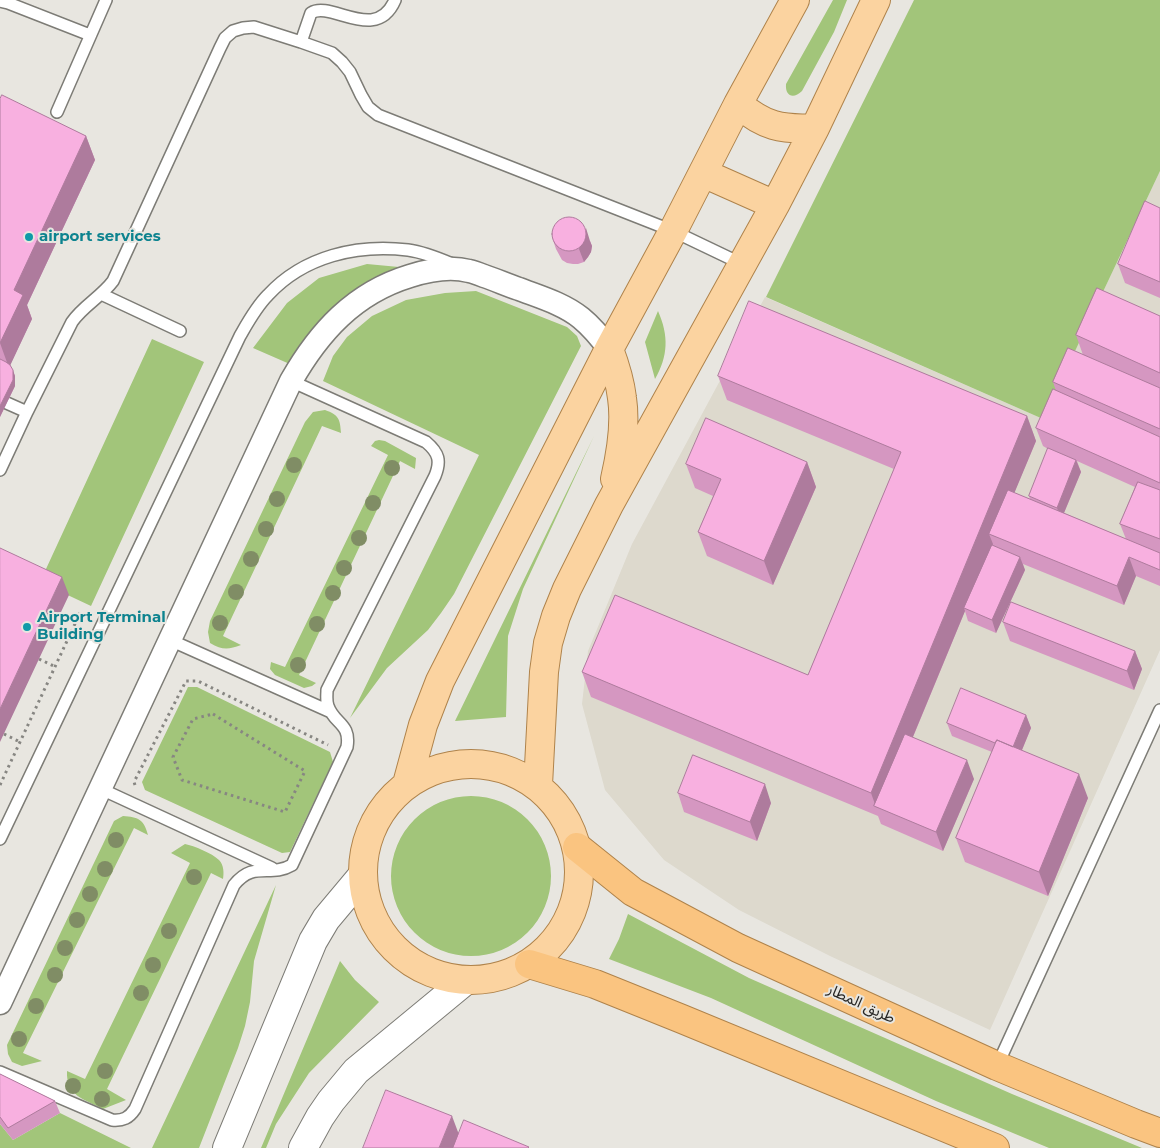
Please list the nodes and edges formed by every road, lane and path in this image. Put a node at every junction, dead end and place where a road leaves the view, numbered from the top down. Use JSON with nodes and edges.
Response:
{"nodes":[{"id":1,"x":106,"y":0,"type":"edge"},
{"id":2,"x":395,"y":0,"type":"edge"},
{"id":3,"x":795,"y":0,"type":"edge"},
{"id":4,"x":876,"y":0,"type":"edge"},
{"id":5,"x":0,"y":1,"type":"edge"},
{"id":6,"x":90,"y":35,"type":"junction"},
{"id":7,"x":301,"y":42,"type":"junction"},
{"id":8,"x":738,"y":104,"type":"junction"},
{"id":9,"x":57,"y":112,"type":"dead end"},
{"id":10,"x":815,"y":128,"type":"junction"},
{"id":11,"x":702,"y":172,"type":"junction"},
{"id":12,"x":775,"y":205,"type":"junction"},
{"id":13,"x":673,"y":231,"type":"junction"},
{"id":14,"x":743,"y":264,"type":"junction"},
{"id":15,"x":470,"y":271,"type":"junction"},
{"id":16,"x":102,"y":294,"type":"junction"},
{"id":17,"x":180,"y":331,"type":"dead end"},
{"id":18,"x":609,"y":349,"type":"junction"},
{"id":19,"x":291,"y":381,"type":"junction"},
{"id":20,"x":0,"y":400,"type":"edge"},
{"id":21,"x":27,"y":412,"type":"junction"},
{"id":22,"x":0,"y":470,"type":"edge"},
{"id":23,"x":609,"y":505,"type":"junction"},
{"id":24,"x":80,"y":613,"type":"dead end"},
{"id":25,"x":170,"y":640,"type":"junction"},
{"id":26,"x":39,"y":659,"type":"dead end"},
{"id":27,"x":56,"y":666,"type":"junction"},
{"id":28,"x":1160,"y":710,"type":"edge"},
{"id":29,"x":331,"y":712,"type":"junction"},
{"id":30,"x":4,"y":734,"type":"dead end"},
{"id":31,"x":20,"y":742,"type":"junction"},
{"id":32,"x":345,"y":752,"type":"junction"},
{"id":33,"x":305,"y":771,"type":"joint"},
{"id":34,"x":407,"y":784,"type":"junction"},
{"id":35,"x":0,"y":785,"type":"edge"},
{"id":36,"x":538,"y":786,"type":"junction"},
{"id":37,"x":100,"y":790,"type":"junction"},
{"id":38,"x":137,"y":790,"type":"dead end"},
{"id":39,"x":0,"y":838,"type":"edge"},
{"id":40,"x":577,"y":847,"type":"junction"},
{"id":41,"x":276,"y":870,"type":"junction"},
{"id":42,"x":362,"y":876,"type":"junction"},
{"id":43,"x":529,"y":964,"type":"junction"},
{"id":44,"x":465,"y":981,"type":"junction"},
{"id":45,"x":0,"y":1003,"type":"edge"},
{"id":46,"x":997,"y":1066,"type":"junction"},
{"id":47,"x":0,"y":1072,"type":"edge"},
{"id":48,"x":1160,"y":1133,"type":"edge"},
{"id":49,"x":227,"y":1148,"type":"edge"},
{"id":50,"x":303,"y":1148,"type":"edge"},
{"id":51,"x":995,"y":1148,"type":"edge"}],
"edges":[{"from":1,"to":6,"type":"lane"},
{"from":2,"to":7,"type":"lane"},
{"from":3,"to":8,"type":"main road"},
{"from":4,"to":10,"type":"main road"},
{"from":5,"to":6,"type":"lane"},
{"from":6,"to":9,"type":"lane"},
{"from":7,"to":13,"type":"lane"},
{"from":7,"to":16,"type":"lane"},
{"from":8,"to":10,"type":"main road"},
{"from":8,"to":11,"type":"main road"},
{"from":10,"to":12,"type":"main road"},
{"from":11,"to":12,"type":"main road"},
{"from":11,"to":13,"type":"main road"},
{"from":12,"to":14,"type":"main road"},
{"from":13,"to":14,"type":"lane"},
{"from":13,"to":18,"type":"main road"},
{"from":14,"to":23,"type":"main road"},
{"from":15,"to":18,"type":"street"},
{"from":15,"to":19,"type":"street"},
{"from":15,"to":39,"type":"lane"},
{"from":16,"to":17,"type":"lane"},
{"from":16,"to":21,"type":"lane"},
{"from":18,"to":23,"type":"main road"},
{"from":18,"to":34,"type":"main road"},
{"from":19,"to":25,"type":"street"},
{"from":19,"to":29,"type":"lane"},
{"from":20,"to":21,"type":"lane"},
{"from":21,"to":22,"type":"lane"},
{"from":23,"to":36,"type":"main road"},
{"from":24,"to":27,"type":"path"},
{"from":25,"to":29,"type":"lane"},
{"from":25,"to":37,"type":"street"},
{"from":26,"to":27,"type":"path"},
{"from":27,"to":31,"type":"path"},
{"from":28,"to":46,"type":"lane"},
{"from":29,"to":32,"type":"lane"},
{"from":30,"to":31,"type":"path"},
{"from":31,"to":35,"type":"path"},
{"from":32,"to":38,"type":"path"},
{"from":32,"to":41,"type":"lane"},
{"from":33,"to":33,"type":"path"},
{"from":34,"to":36,"type":"main road"},
{"from":34,"to":42,"type":"main road"},
{"from":36,"to":40,"type":"main road"},
{"from":37,"to":41,"type":"lane"},
{"from":37,"to":45,"type":"street"},
{"from":40,"to":43,"type":"main road"},
{"from":40,"to":46,"type":"highway","name":"طريق المطار"},
{"from":41,"to":47,"type":"lane"},
{"from":42,"to":44,"type":"main road"},
{"from":42,"to":49,"type":"main road"},
{"from":43,"to":44,"type":"main road"},
{"from":43,"to":51,"type":"highway"},
{"from":44,"to":50,"type":"main road"},
{"from":46,"to":48,"type":"highway","name":"طريق المطار"}]}
